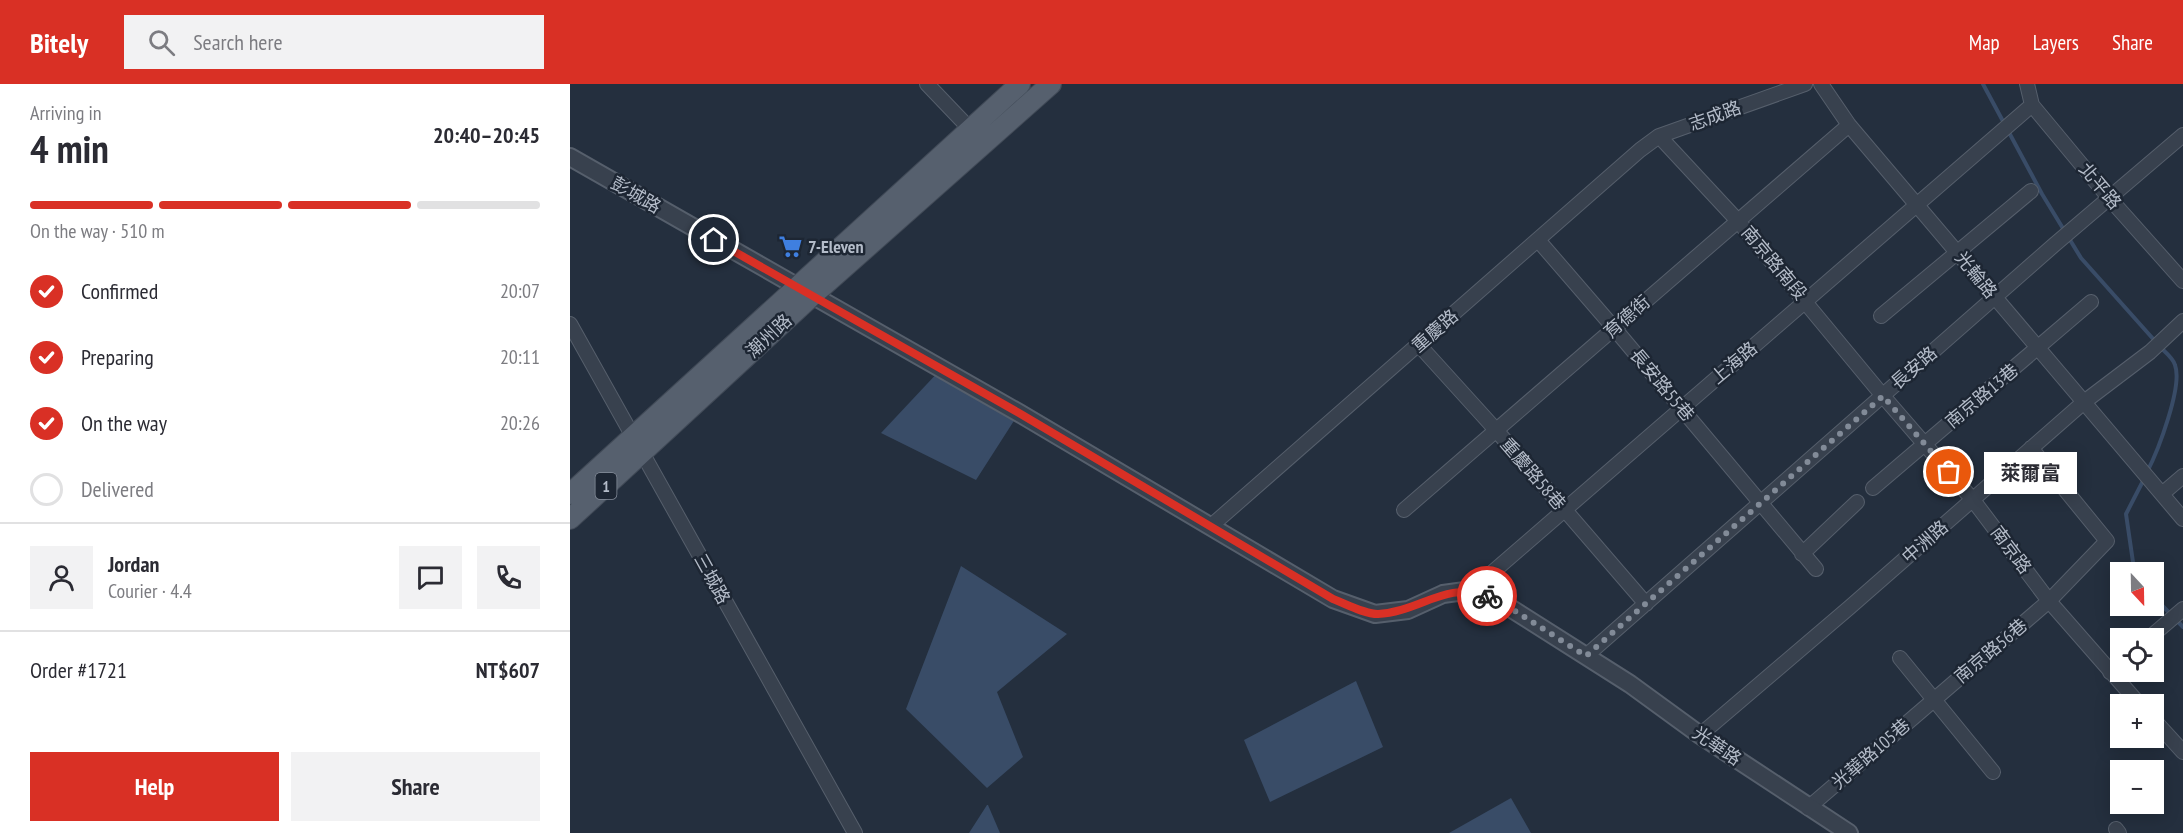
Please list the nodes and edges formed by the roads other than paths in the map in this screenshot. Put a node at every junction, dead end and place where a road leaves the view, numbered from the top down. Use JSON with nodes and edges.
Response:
{"nodes":[{"id":1,"x":927,"y":84,"type":"edge"},
{"id":2,"x":1020,"y":84,"type":"edge"},
{"id":3,"x":1052,"y":84,"type":"edge"},
{"id":4,"x":1805,"y":84,"type":"edge"},
{"id":5,"x":1821,"y":84,"type":"edge"},
{"id":6,"x":2027,"y":84,"type":"edge"},
{"id":7,"x":2032,"y":105,"type":"junction"},
{"id":8,"x":1850,"y":125,"type":"junction"},
{"id":9,"x":970,"y":129,"type":"junction"},
{"id":10,"x":2183,"y":135,"type":"edge"},
{"id":11,"x":1659,"y":136,"type":"junction"},
{"id":12,"x":570,"y":158,"type":"edge"},
{"id":13,"x":2031,"y":191,"type":"dead end"},
{"id":14,"x":2110,"y":199,"type":"junction"},
{"id":15,"x":1919,"y":205,"type":"junction"},
{"id":16,"x":1738,"y":221,"type":"junction"},
{"id":17,"x":1538,"y":240,"type":"junction"},
{"id":18,"x":1957,"y":251,"type":"junction"},
{"id":19,"x":2183,"y":281,"type":"edge"},
{"id":20,"x":805,"y":292,"type":"junction"},
{"id":21,"x":1994,"y":298,"type":"junction"},
{"id":22,"x":1806,"y":302,"type":"junction"},
{"id":23,"x":2091,"y":302,"type":"dead end"},
{"id":24,"x":1881,"y":316,"type":"dead end"},
{"id":25,"x":2183,"y":321,"type":"edge"},
{"id":26,"x":570,"y":324,"type":"edge"},
{"id":27,"x":1614,"y":328,"type":"junction"},
{"id":28,"x":1419,"y":345,"type":"junction"},
{"id":29,"x":2038,"y":349,"type":"junction"},
{"id":30,"x":1883,"y":396,"type":"junction"},
{"id":31,"x":2084,"y":402,"type":"junction"},
{"id":32,"x":1681,"y":408,"type":"junction"},
{"id":33,"x":1496,"y":430,"type":"junction"},
{"id":34,"x":1926,"y":444,"type":"junction"},
{"id":35,"x":637,"y":445,"type":"junction"},
{"id":36,"x":2031,"y":448,"type":"junction"},
{"id":37,"x":2183,"y":476,"type":"edge"},
{"id":38,"x":1873,"y":488,"type":"dead end"},
{"id":39,"x":2160,"y":492,"type":"junction"},
{"id":40,"x":570,"y":494,"type":"edge"},
{"id":41,"x":1973,"y":500,"type":"junction"},
{"id":42,"x":1857,"y":502,"type":"dead end"},
{"id":43,"x":1761,"y":503,"type":"junction"},
{"id":44,"x":1404,"y":510,"type":"dead end"},
{"id":45,"x":1564,"y":510,"type":"junction"},
{"id":46,"x":570,"y":519,"type":"edge"},
{"id":47,"x":2183,"y":519,"type":"edge"},
{"id":48,"x":1211,"y":526,"type":"junction"},
{"id":49,"x":1802,"y":554,"type":"junction"},
{"id":50,"x":1816,"y":568,"type":"dead end"},
{"id":51,"x":1472,"y":590,"type":"junction"},
{"id":52,"x":2049,"y":601,"type":"junction"},
{"id":53,"x":1646,"y":604,"type":"junction"},
{"id":54,"x":2183,"y":609,"type":"edge"},
{"id":55,"x":2161,"y":628,"type":"edge"},
{"id":56,"x":1586,"y":656,"type":"junction"},
{"id":57,"x":1900,"y":658,"type":"dead end"},
{"id":58,"x":2110,"y":672,"type":"edge"},
{"id":59,"x":2119,"y":682,"type":"edge"},
{"id":60,"x":2130,"y":694,"type":"edge"},
{"id":61,"x":1933,"y":700,"type":"junction"},
{"id":62,"x":2164,"y":731,"type":"edge"},
{"id":63,"x":1700,"y":735,"type":"junction"},
{"id":64,"x":2183,"y":752,"type":"edge"},
{"id":65,"x":1994,"y":772,"type":"dead end"},
{"id":66,"x":1809,"y":808,"type":"junction"},
{"id":67,"x":855,"y":833,"type":"edge"},
{"id":68,"x":1849,"y":833,"type":"edge"}],
"edges":[{"from":1,"to":9,"type":"street"},
{"from":2,"to":9,"type":"main road","name":"潮州路","number":"1"},
{"from":3,"to":20,"type":"main road","name":"潮州路","number":"1"},
{"from":4,"to":11,"type":"street","name":"志成路"},
{"from":5,"to":8,"type":"street","name":"光輪路"},
{"from":6,"to":7,"type":"street","name":"北平路"},
{"from":7,"to":14,"type":"street","name":"北平路"},
{"from":7,"to":15,"type":"street","name":"上海路"},
{"from":8,"to":15,"type":"street","name":"光輪路"},
{"from":8,"to":16,"type":"street","name":"育德街"},
{"from":9,"to":20,"type":"main road","name":"潮州路","number":"1"},
{"from":10,"to":14,"type":"street"},
{"from":11,"to":16,"type":"street","name":"南京路南段"},
{"from":11,"to":17,"type":"street","name":"重慶路"},
{"from":12,"to":20,"type":"street","name":"彭城路"},
{"from":13,"to":18,"type":"street"},
{"from":14,"to":19,"type":"street","name":"北平路"},
{"from":14,"to":21,"type":"street","name":"長安路"},
{"from":15,"to":18,"type":"street","name":"光輪路"},
{"from":15,"to":22,"type":"street","name":"上海路"},
{"from":16,"to":22,"type":"street","name":"南京路南段"},
{"from":16,"to":27,"type":"street","name":"育德街"},
{"from":17,"to":27,"type":"street","name":"長安路55巷"},
{"from":17,"to":28,"type":"street","name":"重慶路"},
{"from":18,"to":21,"type":"street","name":"光輪路"},
{"from":18,"to":24,"type":"street"},
{"from":20,"to":35,"type":"main road","name":"潮州路","number":"1"},
{"from":20,"to":48,"type":"street","name":"彭城路"},
{"from":21,"to":29,"type":"street","name":"光輪路"},
{"from":21,"to":30,"type":"street","name":"長安路"},
{"from":22,"to":30,"type":"street","name":"南京路南段"},
{"from":22,"to":32,"type":"street","name":"上海路"},
{"from":23,"to":29,"type":"street","name":"南京路13巷"},
{"from":25,"to":31,"type":"street","name":"中洲路"},
{"from":26,"to":35,"type":"street","name":"三城路"},
{"from":27,"to":32,"type":"street","name":"長安路55巷"},
{"from":27,"to":33,"type":"street","name":"育德街"},
{"from":28,"to":33,"type":"street","name":"重慶路58巷"},
{"from":28,"to":48,"type":"street","name":"重慶路"},
{"from":29,"to":31,"type":"street","name":"光輪路"},
{"from":29,"to":34,"type":"street","name":"南京路13巷"},
{"from":30,"to":34,"type":"street","name":"南京路"},
{"from":30,"to":43,"type":"street","name":"長安路"},
{"from":31,"to":36,"type":"street","name":"中洲路"},
{"from":31,"to":39,"type":"street","name":"光輪路"},
{"from":32,"to":43,"type":"street","name":"長安路55巷"},
{"from":32,"to":45,"type":"street","name":"上海路"},
{"from":33,"to":44,"type":"street","name":"育德街"},
{"from":33,"to":45,"type":"street","name":"重慶路58巷"},
{"from":34,"to":38,"type":"street","name":"南京路13巷"},
{"from":34,"to":41,"type":"street","name":"南京路"},
{"from":35,"to":40,"type":"main road","name":"潮州路","number":"1"},
{"from":35,"to":46,"type":"main road","name":"潮州路","number":"1"},
{"from":35,"to":67,"type":"street","name":"三城路"},
{"from":36,"to":41,"type":"street","name":"中洲路"},
{"from":36,"to":52,"type":"street","name":"南京路56巷"},
{"from":37,"to":39,"type":"street"},
{"from":39,"to":47,"type":"street"},
{"from":41,"to":52,"type":"street","name":"南京路"},
{"from":41,"to":63,"type":"street","name":"中洲路"},
{"from":42,"to":49,"type":"street"},
{"from":43,"to":49,"type":"street","name":"長安路55巷"},
{"from":43,"to":53,"type":"street","name":"長安路"},
{"from":45,"to":51,"type":"street","name":"上海路"},
{"from":45,"to":53,"type":"street","name":"重慶路58巷"},
{"from":48,"to":51,"type":"street","name":"彭城路"},
{"from":49,"to":50,"type":"street","name":"長安路55巷"},
{"from":51,"to":56,"type":"street"},
{"from":52,"to":58,"type":"street","name":"南京路"},
{"from":52,"to":61,"type":"street","name":"南京路56巷"},
{"from":53,"to":56,"type":"street","name":"長安路"},
{"from":54,"to":55,"type":"street"},
{"from":56,"to":63,"type":"street","name":"光華路"},
{"from":57,"to":61,"type":"street"},
{"from":59,"to":60,"type":"street","name":"南京路"},
{"from":61,"to":65,"type":"street"},
{"from":61,"to":66,"type":"street","name":"光華路105巷"},
{"from":62,"to":64,"type":"street"},
{"from":63,"to":66,"type":"street","name":"光華路"},
{"from":66,"to":68,"type":"street","name":"光華路"}]}
